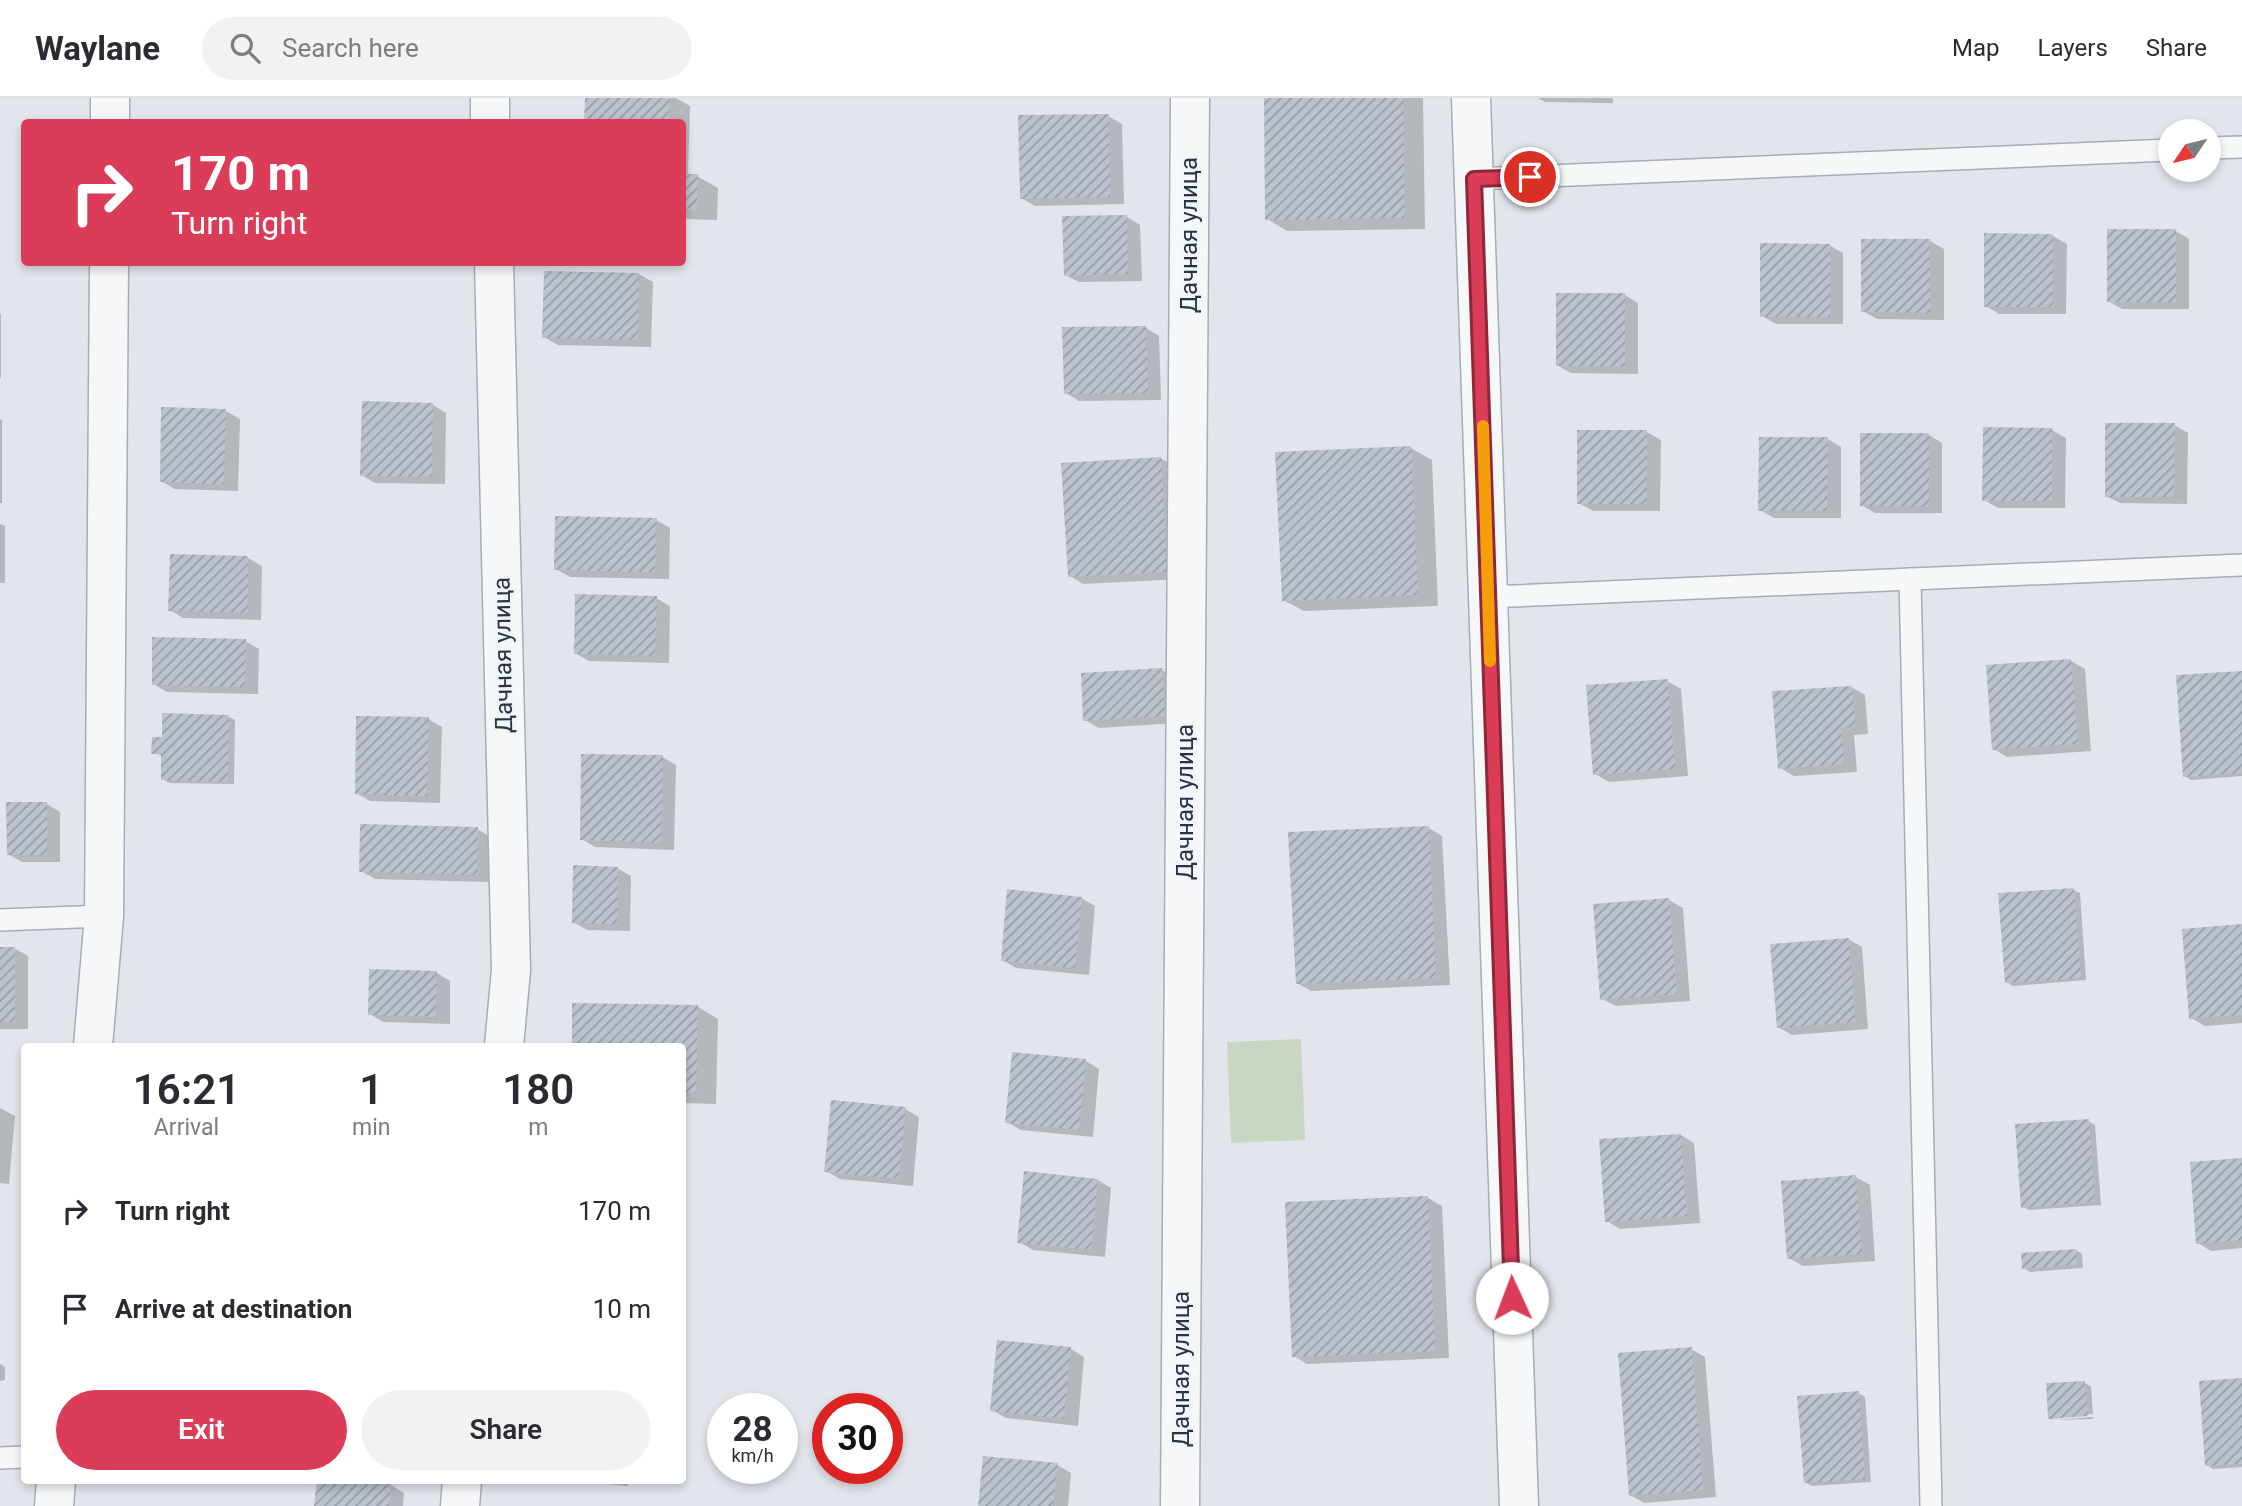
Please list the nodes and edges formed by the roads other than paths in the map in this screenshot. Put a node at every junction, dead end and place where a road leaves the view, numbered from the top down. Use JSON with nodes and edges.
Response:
{"nodes":[{"id":1,"x":110,"y":98,"type":"edge"},
{"id":2,"x":490,"y":98,"type":"edge"},
{"id":3,"x":1190,"y":98,"type":"edge"},
{"id":4,"x":1471,"y":98,"type":"edge"},
{"id":5,"x":110,"y":119,"type":"edge"},
{"id":6,"x":490,"y":119,"type":"edge"},
{"id":7,"x":2242,"y":147,"type":"edge"},
{"id":8,"x":2221,"y":148,"type":"edge"},
{"id":9,"x":2158,"y":150,"type":"edge"},
{"id":10,"x":1474,"y":179,"type":"junction"},
{"id":11,"x":108,"y":266,"type":"edge"},
{"id":12,"x":494,"y":266,"type":"edge"},
{"id":13,"x":2242,"y":565,"type":"edge"},
{"id":14,"x":1910,"y":579,"type":"junction"},
{"id":15,"x":1488,"y":597,"type":"junction"},
{"id":16,"x":104,"y":916,"type":"junction"},
{"id":17,"x":0,"y":920,"type":"edge"},
{"id":18,"x":93,"y":1043,"type":"edge"},
{"id":19,"x":504,"y":1043,"type":"edge"},
{"id":20,"x":21,"y":1457,"type":"edge"},
{"id":21,"x":0,"y":1458,"type":"edge"},
{"id":22,"x":56,"y":1484,"type":"edge"},
{"id":23,"x":462,"y":1484,"type":"edge"},
{"id":24,"x":54,"y":1506,"type":"edge"},
{"id":25,"x":460,"y":1506,"type":"edge"},
{"id":26,"x":1180,"y":1506,"type":"edge"},
{"id":27,"x":1519,"y":1506,"type":"edge"},
{"id":28,"x":1931,"y":1506,"type":"edge"}],
"edges":[{"from":1,"to":5,"type":"street"},
{"from":2,"to":6,"type":"street"},
{"from":3,"to":26,"type":"street","name":"Дачная улица"},
{"from":4,"to":10,"type":"street"},
{"from":7,"to":8,"type":"lane"},
{"from":9,"to":10,"type":"lane"},
{"from":10,"to":15,"type":"street"},
{"from":11,"to":16,"type":"street"},
{"from":12,"to":19,"type":"street","name":"Дачная улица"},
{"from":13,"to":14,"type":"lane"},
{"from":14,"to":15,"type":"lane"},
{"from":14,"to":28,"type":"lane"},
{"from":15,"to":27,"type":"street"},
{"from":16,"to":17,"type":"lane"},
{"from":16,"to":18,"type":"street"},
{"from":20,"to":21,"type":"lane"},
{"from":22,"to":24,"type":"street"},
{"from":23,"to":25,"type":"street"}]}
